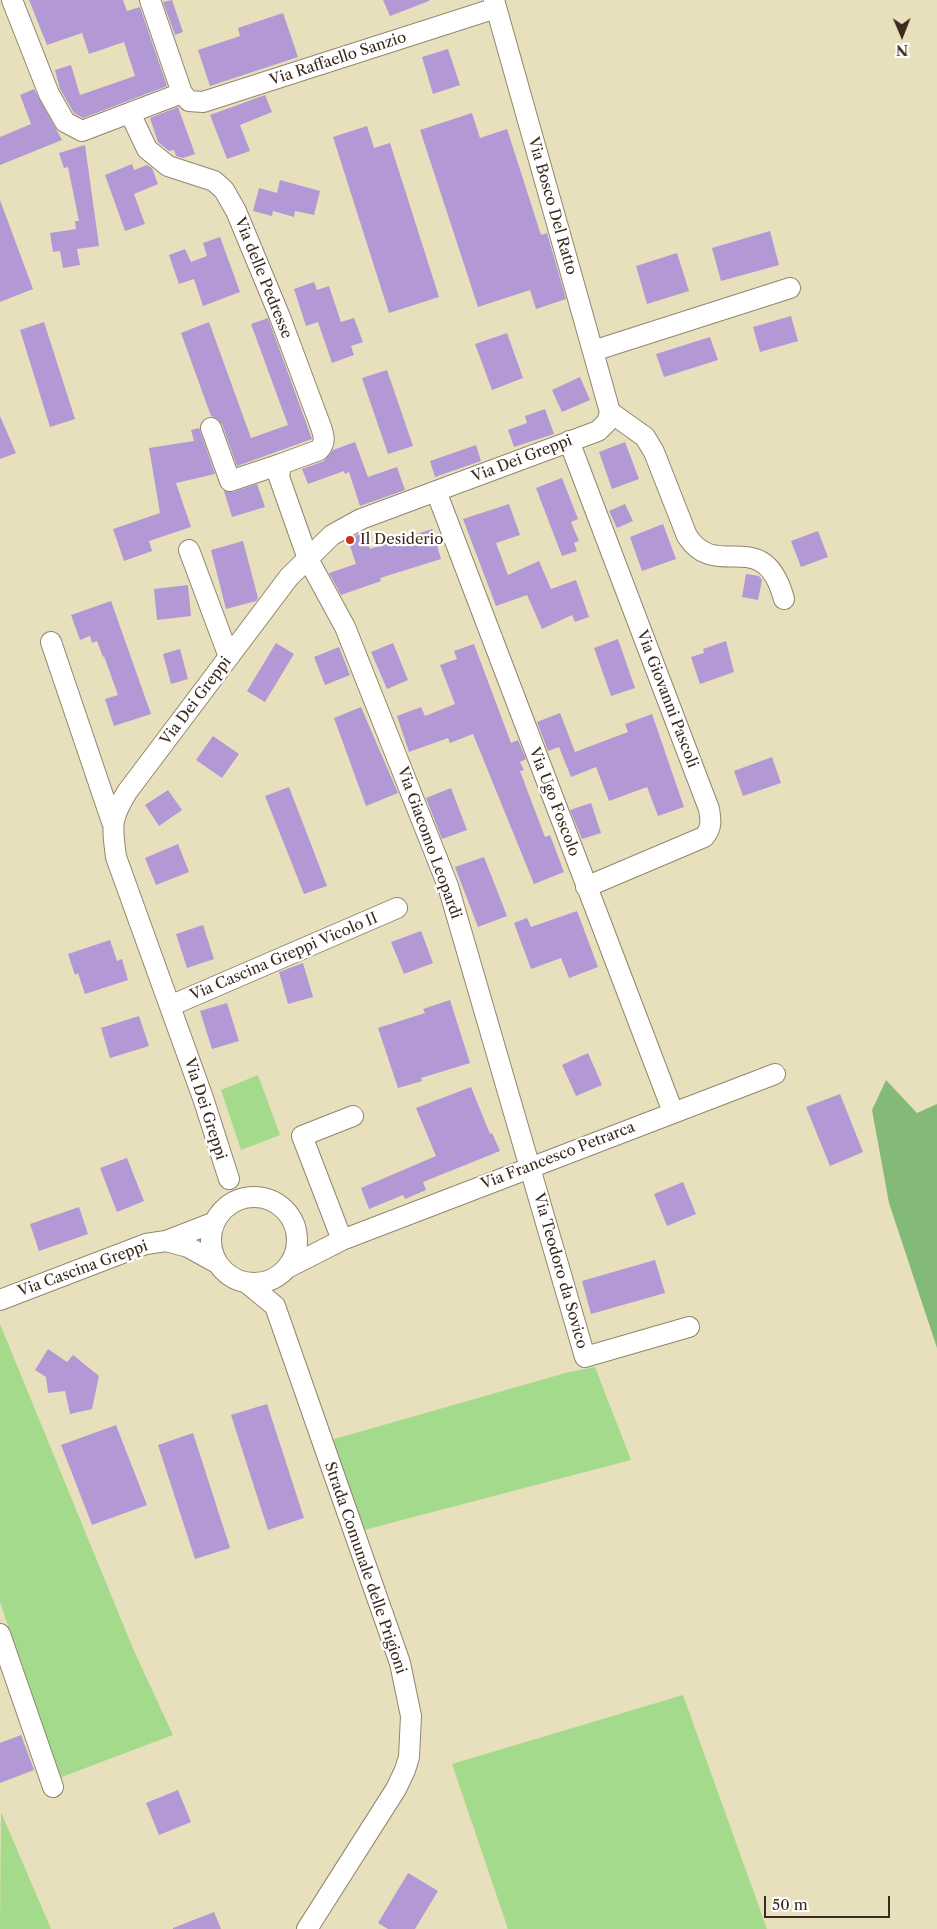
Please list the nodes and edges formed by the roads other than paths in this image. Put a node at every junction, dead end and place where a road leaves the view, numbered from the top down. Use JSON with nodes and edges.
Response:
{"nodes":[{"id":1,"x":12,"y":0,"type":"edge"},
{"id":2,"x":150,"y":0,"type":"edge"},
{"id":3,"x":495,"y":4,"type":"edge"},
{"id":4,"x":182,"y":93,"type":"junction"},
{"id":5,"x":130,"y":113,"type":"junction"},
{"id":6,"x":790,"y":288,"type":"dead end"},
{"id":7,"x":593,"y":351,"type":"junction"},
{"id":8,"x":610,"y":412,"type":"junction"},
{"id":9,"x":211,"y":428,"type":"dead end"},
{"id":10,"x":569,"y":442,"type":"junction"},
{"id":11,"x":281,"y":464,"type":"junction"},
{"id":12,"x":436,"y":491,"type":"junction"},
{"id":13,"x":189,"y":550,"type":"dead end"},
{"id":14,"x":308,"y":559,"type":"junction"},
{"id":15,"x":784,"y":599,"type":"dead end"},
{"id":16,"x":51,"y":642,"type":"dead end"},
{"id":17,"x":229,"y":657,"type":"junction"},
{"id":18,"x":112,"y":822,"type":"junction"},
{"id":19,"x":586,"y":887,"type":"junction"},
{"id":20,"x":397,"y":908,"type":"dead end"},
{"id":21,"x":170,"y":1006,"type":"junction"},
{"id":22,"x":775,"y":1074,"type":"dead end"},
{"id":23,"x":673,"y":1112,"type":"junction"},
{"id":24,"x":353,"y":1116,"type":"dead end"},
{"id":25,"x":530,"y":1167,"type":"junction"},
{"id":26,"x":229,"y":1179,"type":"junction"},
{"id":27,"x":259,"y":1198,"type":"junction"},
{"id":28,"x":220,"y":1216,"type":"junction"},
{"id":29,"x":294,"y":1225,"type":"junction"},
{"id":30,"x":342,"y":1240,"type":"junction"},
{"id":31,"x":166,"y":1241,"type":"junction"},
{"id":32,"x":217,"y":1263,"type":"junction"},
{"id":33,"x":285,"y":1270,"type":"junction"},
{"id":34,"x":247,"y":1282,"type":"junction"},
{"id":35,"x":0,"y":1300,"type":"edge"},
{"id":36,"x":275,"y":1306,"type":"junction"},
{"id":37,"x":689,"y":1327,"type":"dead end"},
{"id":38,"x":0,"y":1634,"type":"edge"},
{"id":39,"x":53,"y":1787,"type":"dead end"},
{"id":40,"x":307,"y":1929,"type":"edge"}],
"edges":[{"from":1,"to":5,"type":"street"},
{"from":2,"to":4,"type":"street"},
{"from":3,"to":4,"type":"street","name":"Via Raffaello Sanzio"},
{"from":3,"to":7,"type":"street","name":"Via Bosco Del Ratto"},
{"from":4,"to":5,"type":"street"},
{"from":5,"to":11,"type":"street","name":"Via delle Pedresse"},
{"from":6,"to":7,"type":"street"},
{"from":7,"to":8,"type":"street","name":"Via Bosco Del Ratto"},
{"from":8,"to":10,"type":"street","name":"Via Dei Greppi"},
{"from":8,"to":15,"type":"street"},
{"from":9,"to":11,"type":"street","name":"Via delle Pedresse"},
{"from":10,"to":12,"type":"street","name":"Via Dei Greppi"},
{"from":10,"to":19,"type":"street","name":"Via Giovanni Pascoli"},
{"from":11,"to":14,"type":"street"},
{"from":12,"to":14,"type":"street","name":"Via Dei Greppi"},
{"from":12,"to":19,"type":"street","name":"Via Ugo Foscolo"},
{"from":13,"to":17,"type":"street"},
{"from":14,"to":17,"type":"street","name":"Via Dei Greppi"},
{"from":14,"to":25,"type":"street","name":"Via Giacomo Leopardi"},
{"from":16,"to":18,"type":"street"},
{"from":17,"to":18,"type":"street","name":"Via Dei Greppi"},
{"from":18,"to":21,"type":"street","name":"Via Dei Greppi"},
{"from":19,"to":23,"type":"street","name":"Via Ugo Foscolo"},
{"from":20,"to":21,"type":"street","name":"Via Cascina Greppi Vicolo II"},
{"from":21,"to":26,"type":"street","name":"Via Dei Greppi"},
{"from":22,"to":23,"type":"street","name":"Via Francesco Petrarca"},
{"from":23,"to":25,"type":"street","name":"Via Francesco Petrarca"},
{"from":24,"to":30,"type":"street"},
{"from":25,"to":30,"type":"street","name":"Via Francesco Petrarca"},
{"from":25,"to":37,"type":"street","name":"Via Teodoro da Sovico"},
{"from":26,"to":27,"type":"street"},
{"from":26,"to":28,"type":"street"},
{"from":27,"to":28,"type":"street"},
{"from":27,"to":29,"type":"street"},
{"from":28,"to":31,"type":"street","name":"Via Cascina Greppi"},
{"from":28,"to":32,"type":"street"},
{"from":29,"to":30,"type":"street","name":"Via Francesco Petrarca"},
{"from":29,"to":33,"type":"street"},
{"from":30,"to":33,"type":"street","name":"Via Francesco Petrarca"},
{"from":31,"to":32,"type":"street"},
{"from":31,"to":35,"type":"street","name":"Via Cascina Greppi"},
{"from":32,"to":34,"type":"street"},
{"from":33,"to":34,"type":"street"},
{"from":33,"to":36,"type":"street"},
{"from":34,"to":36,"type":"street"},
{"from":36,"to":40,"type":"street","name":"Strada Comunale delle Prigioni"},
{"from":38,"to":39,"type":"street"}]}
